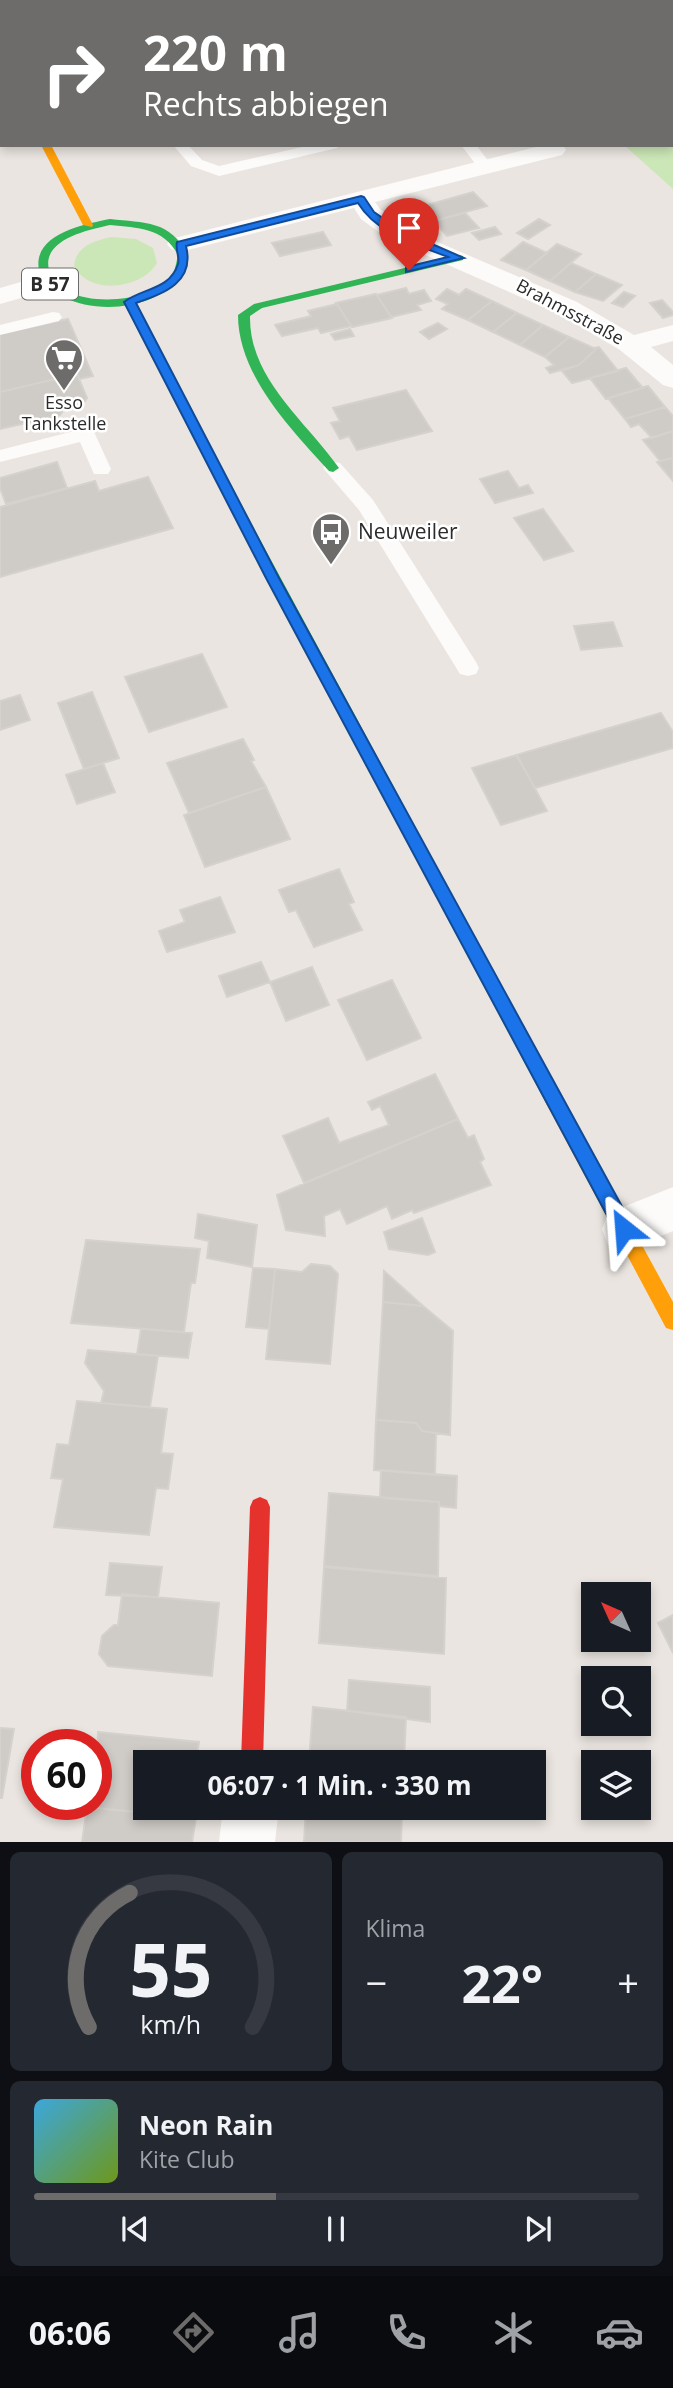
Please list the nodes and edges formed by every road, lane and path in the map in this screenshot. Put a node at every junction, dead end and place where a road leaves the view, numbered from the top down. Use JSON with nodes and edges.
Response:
{"nodes":[{"id":1,"x":47,"y":147,"type":"edge"},
{"id":2,"x":181,"y":147,"type":"edge"},
{"id":3,"x":323,"y":147,"type":"edge"},
{"id":4,"x":469,"y":147,"type":"edge"},
{"id":5,"x":554,"y":148,"type":"edge"},
{"id":6,"x":485,"y":167,"type":"junction"},
{"id":7,"x":361,"y":199,"type":"junction"},
{"id":8,"x":88,"y":225,"type":"junction"},
{"id":9,"x":180,"y":244,"type":"junction"},
{"id":10,"x":459,"y":258,"type":"junction"},
{"id":11,"x":48,"y":282,"type":"junction"},
{"id":12,"x":0,"y":296,"type":"edge"},
{"id":13,"x":130,"y":302,"type":"junction"},
{"id":14,"x":53,"y":317,"type":"dead end"},
{"id":15,"x":0,"y":330,"type":"edge"},
{"id":16,"x":673,"y":333,"type":"edge"},
{"id":17,"x":631,"y":344,"type":"junction"},
{"id":18,"x":673,"y":379,"type":"edge"},
{"id":19,"x":0,"y":456,"type":"edge"},
{"id":20,"x":333,"y":468,"type":"joint"},
{"id":21,"x":101,"y":469,"type":"dead end"},
{"id":22,"x":468,"y":668,"type":"dead end"},
{"id":23,"x":673,"y":1209,"type":"edge"},
{"id":24,"x":624,"y":1229,"type":"junction"},
{"id":25,"x":673,"y":1321,"type":"edge"},
{"id":26,"x":260,"y":1507,"type":"dead end"},
{"id":27,"x":252,"y":1750,"type":"edge"},
{"id":28,"x":250,"y":1820,"type":"edge"},
{"id":29,"x":247,"y":1842,"type":"edge"}],
"edges":[{"from":1,"to":8,"type":"main road"},
{"from":2,"to":3,"type":"lane"},
{"from":4,"to":6,"type":"lane"},
{"from":5,"to":6,"type":"street"},
{"from":6,"to":7,"type":"street"},
{"from":7,"to":9,"type":"street"},
{"from":7,"to":10,"type":"street","name":"Brahmsstraße"},
{"from":8,"to":9,"type":"main road","number":"B 57"},
{"from":8,"to":11,"type":"main road","number":"B 57"},
{"from":9,"to":13,"type":"main road","number":"B 57"},
{"from":10,"to":17,"type":"street","name":"Brahmsstraße"},
{"from":10,"to":20,"type":"main road"},
{"from":11,"to":12,"type":"street"},
{"from":11,"to":13,"type":"main road","number":"B 57"},
{"from":13,"to":24,"type":"main road"},
{"from":14,"to":15,"type":"lane"},
{"from":16,"to":17,"type":"street"},
{"from":17,"to":18,"type":"street","name":"Brahmsstraße"},
{"from":19,"to":21,"type":"lane"},
{"from":20,"to":22,"type":"lane"},
{"from":23,"to":24,"type":"street"},
{"from":24,"to":25,"type":"main road"},
{"from":26,"to":27,"type":"main road"},
{"from":28,"to":29,"type":"street"}]}
